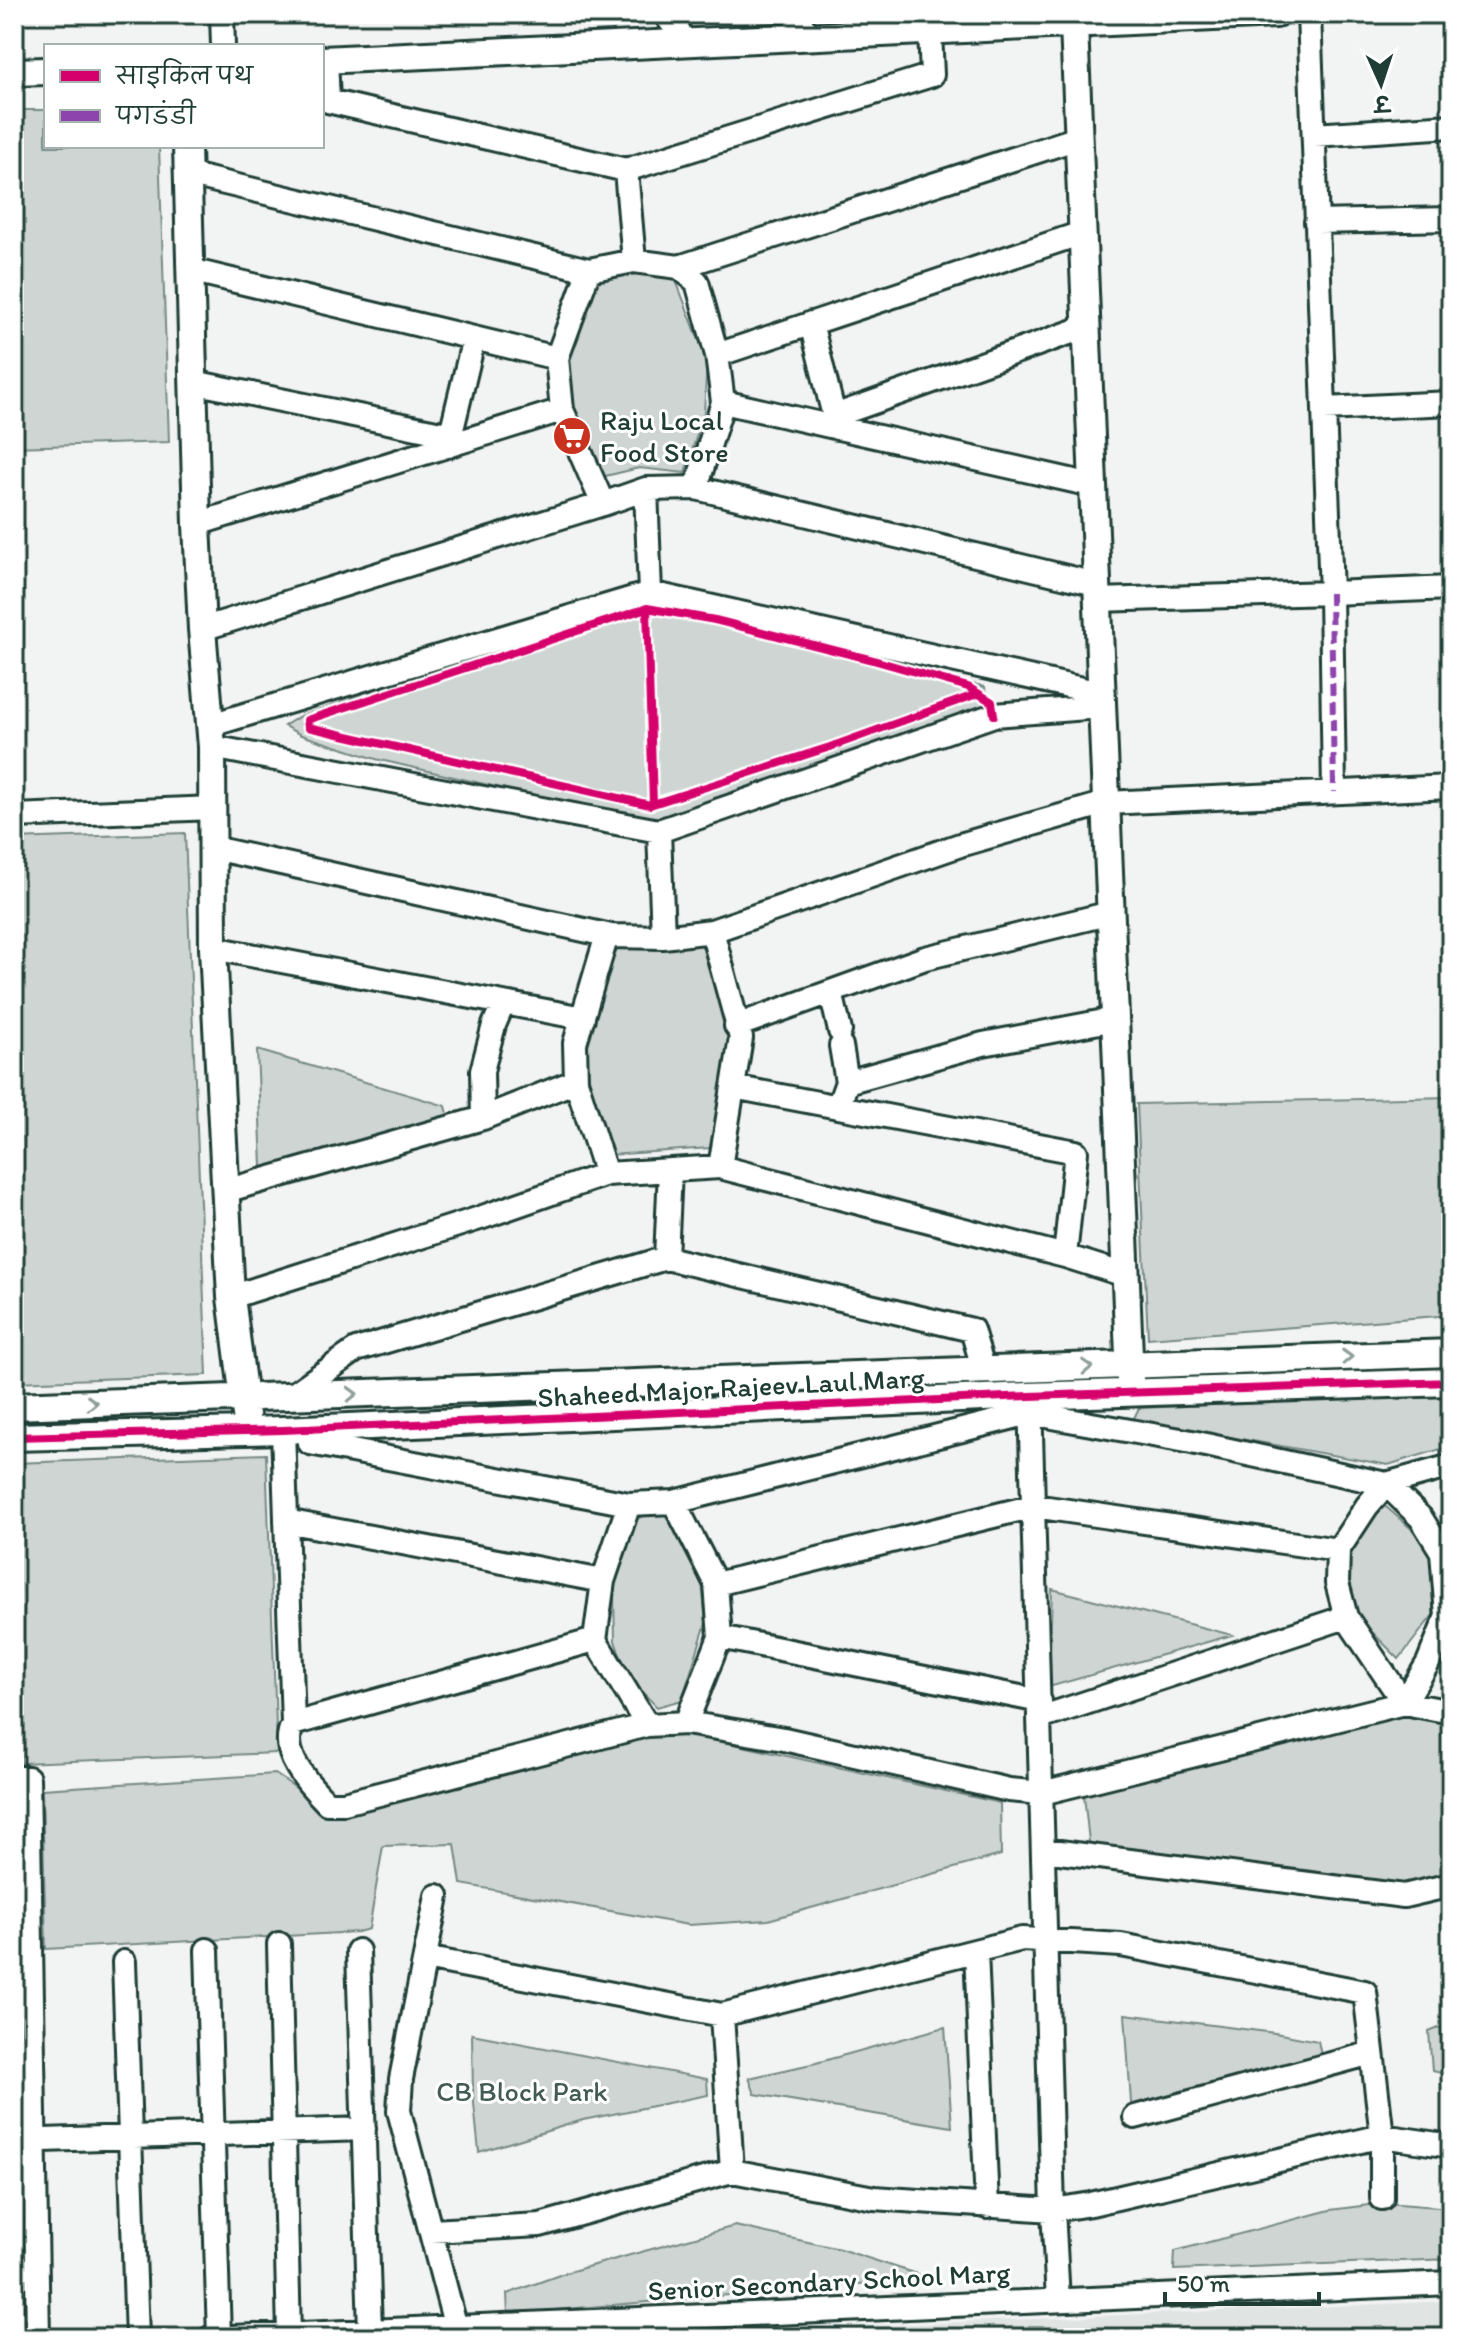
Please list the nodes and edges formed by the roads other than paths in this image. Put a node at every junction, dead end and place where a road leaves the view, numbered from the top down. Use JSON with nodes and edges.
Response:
{"nodes":[{"id":1,"x":222,"y":14,"type":"edge"},
{"id":2,"x":665,"y":14,"type":"edge"},
{"id":3,"x":793,"y":14,"type":"edge"},
{"id":4,"x":1276,"y":14,"type":"edge"},
{"id":5,"x":1309,"y":14,"type":"edge"},
{"id":6,"x":1074,"y":25,"type":"junction"},
{"id":7,"x":930,"y":32,"type":"junction"},
{"id":8,"x":811,"y":37,"type":"junction"},
{"id":9,"x":687,"y":43,"type":"junction"},
{"id":10,"x":223,"y":44,"type":"edge"},
{"id":11,"x":324,"y":60,"type":"edge"},
{"id":12,"x":44,"y":71,"type":"edge"},
{"id":13,"x":14,"y":72,"type":"edge"},
{"id":14,"x":1451,"y":126,"type":"edge"},
{"id":15,"x":1314,"y":135,"type":"junction"},
{"id":16,"x":1078,"y":138,"type":"junction"},
{"id":17,"x":187,"y":148,"type":"edge"},
{"id":18,"x":626,"y":170,"type":"junction"},
{"id":19,"x":187,"y":174,"type":"junction"},
{"id":20,"x":1451,"y":219,"type":"edge"},
{"id":21,"x":1316,"y":222,"type":"junction"},
{"id":22,"x":1082,"y":233,"type":"junction"},
{"id":23,"x":634,"y":261,"type":"junction"},
{"id":24,"x":679,"y":267,"type":"junction"},
{"id":25,"x":190,"y":270,"type":"junction"},
{"id":26,"x":589,"y":270,"type":"junction"},
{"id":27,"x":811,"y":323,"type":"junction"},
{"id":28,"x":1086,"y":327,"type":"junction"},
{"id":29,"x":474,"y":338,"type":"junction"},
{"id":30,"x":717,"y":355,"type":"junction"},
{"id":31,"x":557,"y":358,"type":"junction"},
{"id":32,"x":193,"y":382,"type":"junction"},
{"id":33,"x":723,"y":402,"type":"junction"},
{"id":34,"x":1451,"y":403,"type":"edge"},
{"id":35,"x":1324,"y":409,"type":"junction"},
{"id":36,"x":562,"y":410,"type":"junction"},
{"id":37,"x":836,"y":422,"type":"junction"},
{"id":38,"x":449,"y":440,"type":"junction"},
{"id":39,"x":1092,"y":485,"type":"junction"},
{"id":40,"x":696,"y":488,"type":"junction"},
{"id":41,"x":646,"y":489,"type":"junction"},
{"id":42,"x":603,"y":504,"type":"junction"},
{"id":43,"x":197,"y":524,"type":"junction"},
{"id":44,"x":1451,"y":588,"type":"edge"},
{"id":45,"x":1096,"y":592,"type":"junction"},
{"id":46,"x":650,"y":593,"type":"junction"},
{"id":47,"x":1331,"y":593,"type":"junction"},
{"id":48,"x":202,"y":629,"type":"junction"},
{"id":49,"x":1100,"y":700,"type":"junction"},
{"id":50,"x":212,"y":736,"type":"junction"},
{"id":51,"x":1451,"y":787,"type":"edge"},
{"id":52,"x":1334,"y":792,"type":"junction"},
{"id":53,"x":1106,"y":803,"type":"junction"},
{"id":54,"x":214,"y":808,"type":"junction"},
{"id":55,"x":14,"y":816,"type":"edge"},
{"id":56,"x":659,"y":831,"type":"junction"},
{"id":57,"x":213,"y":848,"type":"junction"},
{"id":58,"x":1111,"y":913,"type":"junction"},
{"id":59,"x":712,"y":931,"type":"junction"},
{"id":60,"x":607,"y":935,"type":"junction"},
{"id":61,"x":663,"y":937,"type":"junction"},
{"id":62,"x":213,"y":948,"type":"junction"},
{"id":63,"x":831,"y":992,"type":"junction"},
{"id":64,"x":503,"y":1004,"type":"junction"},
{"id":65,"x":583,"y":1018,"type":"junction"},
{"id":66,"x":1115,"y":1019,"type":"junction"},
{"id":67,"x":736,"y":1026,"type":"junction"},
{"id":68,"x":576,"y":1081,"type":"junction"},
{"id":69,"x":847,"y":1082,"type":"junction"},
{"id":70,"x":733,"y":1087,"type":"junction"},
{"id":71,"x":838,"y":1107,"type":"junction"},
{"id":72,"x":483,"y":1118,"type":"junction"},
{"id":73,"x":720,"y":1167,"type":"junction"},
{"id":74,"x":670,"y":1170,"type":"junction"},
{"id":75,"x":606,"y":1174,"type":"junction"},
{"id":76,"x":225,"y":1191,"type":"junction"},
{"id":77,"x":1065,"y":1256,"type":"junction"},
{"id":78,"x":666,"y":1258,"type":"junction"},
{"id":79,"x":1125,"y":1275,"type":"junction"},
{"id":80,"x":231,"y":1297,"type":"junction"},
{"id":81,"x":1451,"y":1353,"type":"edge"},
{"id":82,"x":1130,"y":1366,"type":"junction"},
{"id":83,"x":1027,"y":1369,"type":"junction"},
{"id":84,"x":984,"y":1371,"type":"junction"},
{"id":85,"x":1451,"y":1382,"type":"edge"},
{"id":86,"x":1130,"y":1393,"type":"junction"},
{"id":87,"x":291,"y":1396,"type":"junction"},
{"id":88,"x":243,"y":1398,"type":"junction"},
{"id":89,"x":1030,"y":1404,"type":"junction"},
{"id":90,"x":14,"y":1406,"type":"edge"},
{"id":91,"x":283,"y":1430,"type":"junction"},
{"id":92,"x":248,"y":1431,"type":"junction"},
{"id":93,"x":14,"y":1437,"type":"edge"},
{"id":94,"x":310,"y":1443,"type":"dead end"},
{"id":95,"x":1451,"y":1466,"type":"edge"},
{"id":96,"x":1386,"y":1484,"type":"junction"},
{"id":97,"x":674,"y":1502,"type":"junction"},
{"id":98,"x":629,"y":1504,"type":"junction"},
{"id":99,"x":1034,"y":1506,"type":"junction"},
{"id":100,"x":286,"y":1521,"type":"junction"},
{"id":101,"x":1338,"y":1550,"type":"junction"},
{"id":102,"x":1446,"y":1550,"type":"edge"},
{"id":103,"x":603,"y":1581,"type":"junction"},
{"id":104,"x":716,"y":1584,"type":"junction"},
{"id":105,"x":1346,"y":1617,"type":"junction"},
{"id":106,"x":1449,"y":1617,"type":"edge"},
{"id":107,"x":720,"y":1637,"type":"junction"},
{"id":108,"x":595,"y":1640,"type":"junction"},
{"id":109,"x":1404,"y":1703,"type":"junction"},
{"id":110,"x":1040,"y":1709,"type":"junction"},
{"id":111,"x":1451,"y":1712,"type":"edge"},
{"id":112,"x":686,"y":1723,"type":"junction"},
{"id":113,"x":293,"y":1724,"type":"junction"},
{"id":114,"x":647,"y":1725,"type":"junction"},
{"id":115,"x":14,"y":1778,"type":"edge"},
{"id":116,"x":1042,"y":1793,"type":"junction"},
{"id":117,"x":1044,"y":1850,"type":"junction"},
{"id":118,"x":1451,"y":1885,"type":"edge"},
{"id":119,"x":437,"y":1896,"type":"dead end"},
{"id":120,"x":1046,"y":1939,"type":"junction"},
{"id":121,"x":279,"y":1944,"type":"dead end"},
{"id":122,"x":207,"y":1950,"type":"dead end"},
{"id":123,"x":358,"y":1951,"type":"dead end"},
{"id":124,"x":976,"y":1951,"type":"junction"},
{"id":125,"x":425,"y":1958,"type":"junction"},
{"id":126,"x":124,"y":1962,"type":"dead end"},
{"id":127,"x":722,"y":2015,"type":"junction"},
{"id":128,"x":1372,"y":2053,"type":"junction"},
{"id":129,"x":1135,"y":2117,"type":"dead end"},
{"id":130,"x":364,"y":2129,"type":"junction"},
{"id":131,"x":285,"y":2132,"type":"junction"},
{"id":132,"x":212,"y":2134,"type":"junction"},
{"id":133,"x":1382,"y":2136,"type":"junction"},
{"id":134,"x":130,"y":2137,"type":"junction"},
{"id":135,"x":24,"y":2140,"type":"edge"},
{"id":136,"x":1451,"y":2146,"type":"edge"},
{"id":137,"x":732,"y":2171,"type":"junction"},
{"id":138,"x":1382,"y":2198,"type":"dead end"},
{"id":139,"x":987,"y":2207,"type":"junction"},
{"id":140,"x":1053,"y":2210,"type":"junction"},
{"id":141,"x":431,"y":2231,"type":"junction"},
{"id":142,"x":1451,"y":2283,"type":"edge"},
{"id":143,"x":1058,"y":2300,"type":"junction"},
{"id":144,"x":370,"y":2331,"type":"junction"},
{"id":145,"x":456,"y":2333,"type":"edge"},
{"id":146,"x":289,"y":2334,"type":"junction"},
{"id":147,"x":219,"y":2337,"type":"edge"},
{"id":148,"x":38,"y":2338,"type":"edge"},
{"id":149,"x":137,"y":2338,"type":"edge"},
{"id":150,"x":210,"y":2338,"type":"edge"}],
"edges":[{"from":1,"to":10,"type":"street"},
{"from":2,"to":9,"type":"street"},
{"from":3,"to":8,"type":"street"},
{"from":4,"to":6,"type":"street"},
{"from":5,"to":15,"type":"street"},
{"from":6,"to":7,"type":"street"},
{"from":6,"to":16,"type":"street"},
{"from":7,"to":8,"type":"street"},
{"from":7,"to":18,"type":"street"},
{"from":8,"to":9,"type":"street"},
{"from":9,"to":11,"type":"street"},
{"from":11,"to":18,"type":"street"},
{"from":12,"to":13,"type":"street"},
{"from":14,"to":15,"type":"street"},
{"from":15,"to":21,"type":"street"},
{"from":16,"to":22,"type":"street"},
{"from":16,"to":24,"type":"street"},
{"from":17,"to":19,"type":"street"},
{"from":18,"to":23,"type":"street"},
{"from":19,"to":25,"type":"street"},
{"from":19,"to":26,"type":"street"},
{"from":20,"to":21,"type":"street"},
{"from":21,"to":35,"type":"street"},
{"from":22,"to":27,"type":"street"},
{"from":22,"to":28,"type":"street"},
{"from":23,"to":24,"type":"street"},
{"from":23,"to":26,"type":"street"},
{"from":24,"to":30,"type":"street"},
{"from":25,"to":29,"type":"street"},
{"from":25,"to":32,"type":"street"},
{"from":26,"to":31,"type":"street"},
{"from":27,"to":30,"type":"street"},
{"from":27,"to":37,"type":"street"},
{"from":28,"to":37,"type":"street"},
{"from":28,"to":39,"type":"street"},
{"from":29,"to":31,"type":"street"},
{"from":29,"to":38,"type":"street"},
{"from":30,"to":33,"type":"street"},
{"from":31,"to":36,"type":"street"},
{"from":32,"to":38,"type":"street"},
{"from":32,"to":43,"type":"street"},
{"from":33,"to":37,"type":"street"},
{"from":33,"to":40,"type":"street"},
{"from":34,"to":35,"type":"street"},
{"from":35,"to":47,"type":"street"},
{"from":36,"to":38,"type":"street"},
{"from":36,"to":42,"type":"street"},
{"from":37,"to":39,"type":"street"},
{"from":38,"to":43,"type":"street"},
{"from":39,"to":45,"type":"street"},
{"from":40,"to":41,"type":"street"},
{"from":40,"to":45,"type":"street"},
{"from":41,"to":42,"type":"street"},
{"from":41,"to":46,"type":"street"},
{"from":42,"to":48,"type":"street"},
{"from":43,"to":48,"type":"street"},
{"from":44,"to":47,"type":"street"},
{"from":45,"to":47,"type":"street"},
{"from":45,"to":49,"type":"street"},
{"from":46,"to":49,"type":"street"},
{"from":46,"to":50,"type":"street"},
{"from":47,"to":52,"type":"street"},
{"from":48,"to":50,"type":"street"},
{"from":49,"to":53,"type":"street"},
{"from":49,"to":56,"type":"street"},
{"from":50,"to":54,"type":"street"},
{"from":50,"to":56,"type":"street"},
{"from":51,"to":52,"type":"street"},
{"from":52,"to":53,"type":"street"},
{"from":53,"to":58,"type":"street"},
{"from":53,"to":59,"type":"street"},
{"from":54,"to":55,"type":"street"},
{"from":54,"to":57,"type":"street"},
{"from":56,"to":61,"type":"street"},
{"from":57,"to":60,"type":"street"},
{"from":57,"to":62,"type":"street"},
{"from":58,"to":63,"type":"street"},
{"from":58,"to":66,"type":"street"},
{"from":59,"to":61,"type":"street"},
{"from":59,"to":67,"type":"street"},
{"from":60,"to":61,"type":"street"},
{"from":60,"to":65,"type":"street"},
{"from":62,"to":64,"type":"street"},
{"from":62,"to":76,"type":"street"},
{"from":63,"to":67,"type":"street"},
{"from":63,"to":69,"type":"street"},
{"from":64,"to":65,"type":"street"},
{"from":64,"to":72,"type":"street"},
{"from":65,"to":68,"type":"street"},
{"from":66,"to":69,"type":"street"},
{"from":66,"to":79,"type":"street"},
{"from":67,"to":70,"type":"street"},
{"from":68,"to":72,"type":"street"},
{"from":68,"to":75,"type":"street"},
{"from":69,"to":71,"type":"street"},
{"from":70,"to":71,"type":"street"},
{"from":70,"to":73,"type":"street"},
{"from":71,"to":77,"type":"street"},
{"from":72,"to":76,"type":"street"},
{"from":73,"to":74,"type":"street"},
{"from":73,"to":77,"type":"street"},
{"from":74,"to":75,"type":"street"},
{"from":74,"to":78,"type":"street"},
{"from":75,"to":80,"type":"street"},
{"from":76,"to":80,"type":"street"},
{"from":77,"to":79,"type":"street"},
{"from":78,"to":84,"type":"street"},
{"from":78,"to":87,"type":"street"},
{"from":79,"to":82,"type":"street"},
{"from":80,"to":88,"type":"street"},
{"from":82,"to":81,"type":"street","name":"Shaheed Major Rajeev Laul Marg","one_way":true},
{"from":83,"to":82,"type":"street","name":"Shaheed Major Rajeev Laul Marg","one_way":true},
{"from":82,"to":86,"type":"street"},
{"from":83,"to":84,"type":"street","name":"Shaheed Major Rajeev Laul Marg"},
{"from":83,"to":89,"type":"street"},
{"from":87,"to":84,"type":"street","name":"Shaheed Major Rajeev Laul Marg","one_way":true},
{"from":85,"to":86,"type":"street","name":"Shaheed Major Rajeev Laul Marg"},
{"from":86,"to":89,"type":"street","name":"Shaheed Major Rajeev Laul Marg"},
{"from":87,"to":88,"type":"street","name":"Shaheed Major Rajeev Laul Marg"},
{"from":90,"to":88,"type":"street","name":"Shaheed Major Rajeev Laul Marg","one_way":true},
{"from":88,"to":92,"type":"street"},
{"from":89,"to":91,"type":"street","name":"Shaheed Major Rajeev Laul Marg"},
{"from":89,"to":96,"type":"street"},
{"from":89,"to":97,"type":"street"},
{"from":89,"to":99,"type":"street"},
{"from":91,"to":92,"type":"street","name":"Shaheed Major Rajeev Laul Marg"},
{"from":91,"to":100,"type":"street"},
{"from":92,"to":93,"type":"street","name":"Shaheed Major Rajeev Laul Marg"},
{"from":94,"to":98,"type":"street"},
{"from":95,"to":96,"type":"street"},
{"from":96,"to":101,"type":"street"},
{"from":96,"to":102,"type":"street"},
{"from":97,"to":98,"type":"street"},
{"from":97,"to":104,"type":"street"},
{"from":98,"to":103,"type":"street"},
{"from":99,"to":101,"type":"street"},
{"from":99,"to":104,"type":"street"},
{"from":99,"to":110,"type":"street"},
{"from":100,"to":103,"type":"street"},
{"from":100,"to":113,"type":"street"},
{"from":101,"to":105,"type":"street"},
{"from":102,"to":106,"type":"street"},
{"from":103,"to":108,"type":"street"},
{"from":104,"to":107,"type":"street"},
{"from":105,"to":109,"type":"street"},
{"from":105,"to":110,"type":"street"},
{"from":106,"to":109,"type":"street"},
{"from":107,"to":110,"type":"street"},
{"from":107,"to":112,"type":"street"},
{"from":108,"to":113,"type":"street"},
{"from":108,"to":114,"type":"street"},
{"from":109,"to":111,"type":"street"},
{"from":109,"to":116,"type":"street"},
{"from":110,"to":116,"type":"street"},
{"from":112,"to":114,"type":"street"},
{"from":112,"to":116,"type":"street"},
{"from":113,"to":114,"type":"street"},
{"from":115,"to":135,"type":"street"},
{"from":116,"to":117,"type":"street"},
{"from":117,"to":118,"type":"street"},
{"from":117,"to":120,"type":"street"},
{"from":119,"to":125,"type":"street"},
{"from":120,"to":124,"type":"street"},
{"from":120,"to":128,"type":"street"},
{"from":120,"to":140,"type":"street"},
{"from":121,"to":131,"type":"street"},
{"from":122,"to":132,"type":"street"},
{"from":123,"to":130,"type":"street"},
{"from":124,"to":127,"type":"street"},
{"from":124,"to":139,"type":"street"},
{"from":125,"to":127,"type":"street"},
{"from":125,"to":141,"type":"street"},
{"from":126,"to":134,"type":"street"},
{"from":127,"to":137,"type":"street"},
{"from":128,"to":129,"type":"street"},
{"from":128,"to":133,"type":"street"},
{"from":130,"to":131,"type":"street"},
{"from":130,"to":144,"type":"street"},
{"from":131,"to":132,"type":"street"},
{"from":131,"to":146,"type":"street"},
{"from":132,"to":134,"type":"street"},
{"from":132,"to":147,"type":"street"},
{"from":133,"to":136,"type":"street"},
{"from":133,"to":138,"type":"street"},
{"from":133,"to":140,"type":"street"},
{"from":134,"to":135,"type":"street"},
{"from":134,"to":149,"type":"street"},
{"from":135,"to":148,"type":"street"},
{"from":137,"to":139,"type":"street"},
{"from":137,"to":141,"type":"street"},
{"from":139,"to":140,"type":"street"},
{"from":140,"to":143,"type":"street"},
{"from":141,"to":145,"type":"street"},
{"from":142,"to":143,"type":"street","name":"Senior Secondary School Marg"},
{"from":143,"to":145,"type":"street","name":"Senior Secondary School Marg"},
{"from":144,"to":145,"type":"street","name":"Senior Secondary School Marg"},
{"from":144,"to":146,"type":"street","name":"Senior Secondary School Marg"},
{"from":146,"to":147,"type":"street","name":"Senior Secondary School Marg"},
{"from":147,"to":150,"type":"street","name":"Senior Secondary School Marg"}]}
